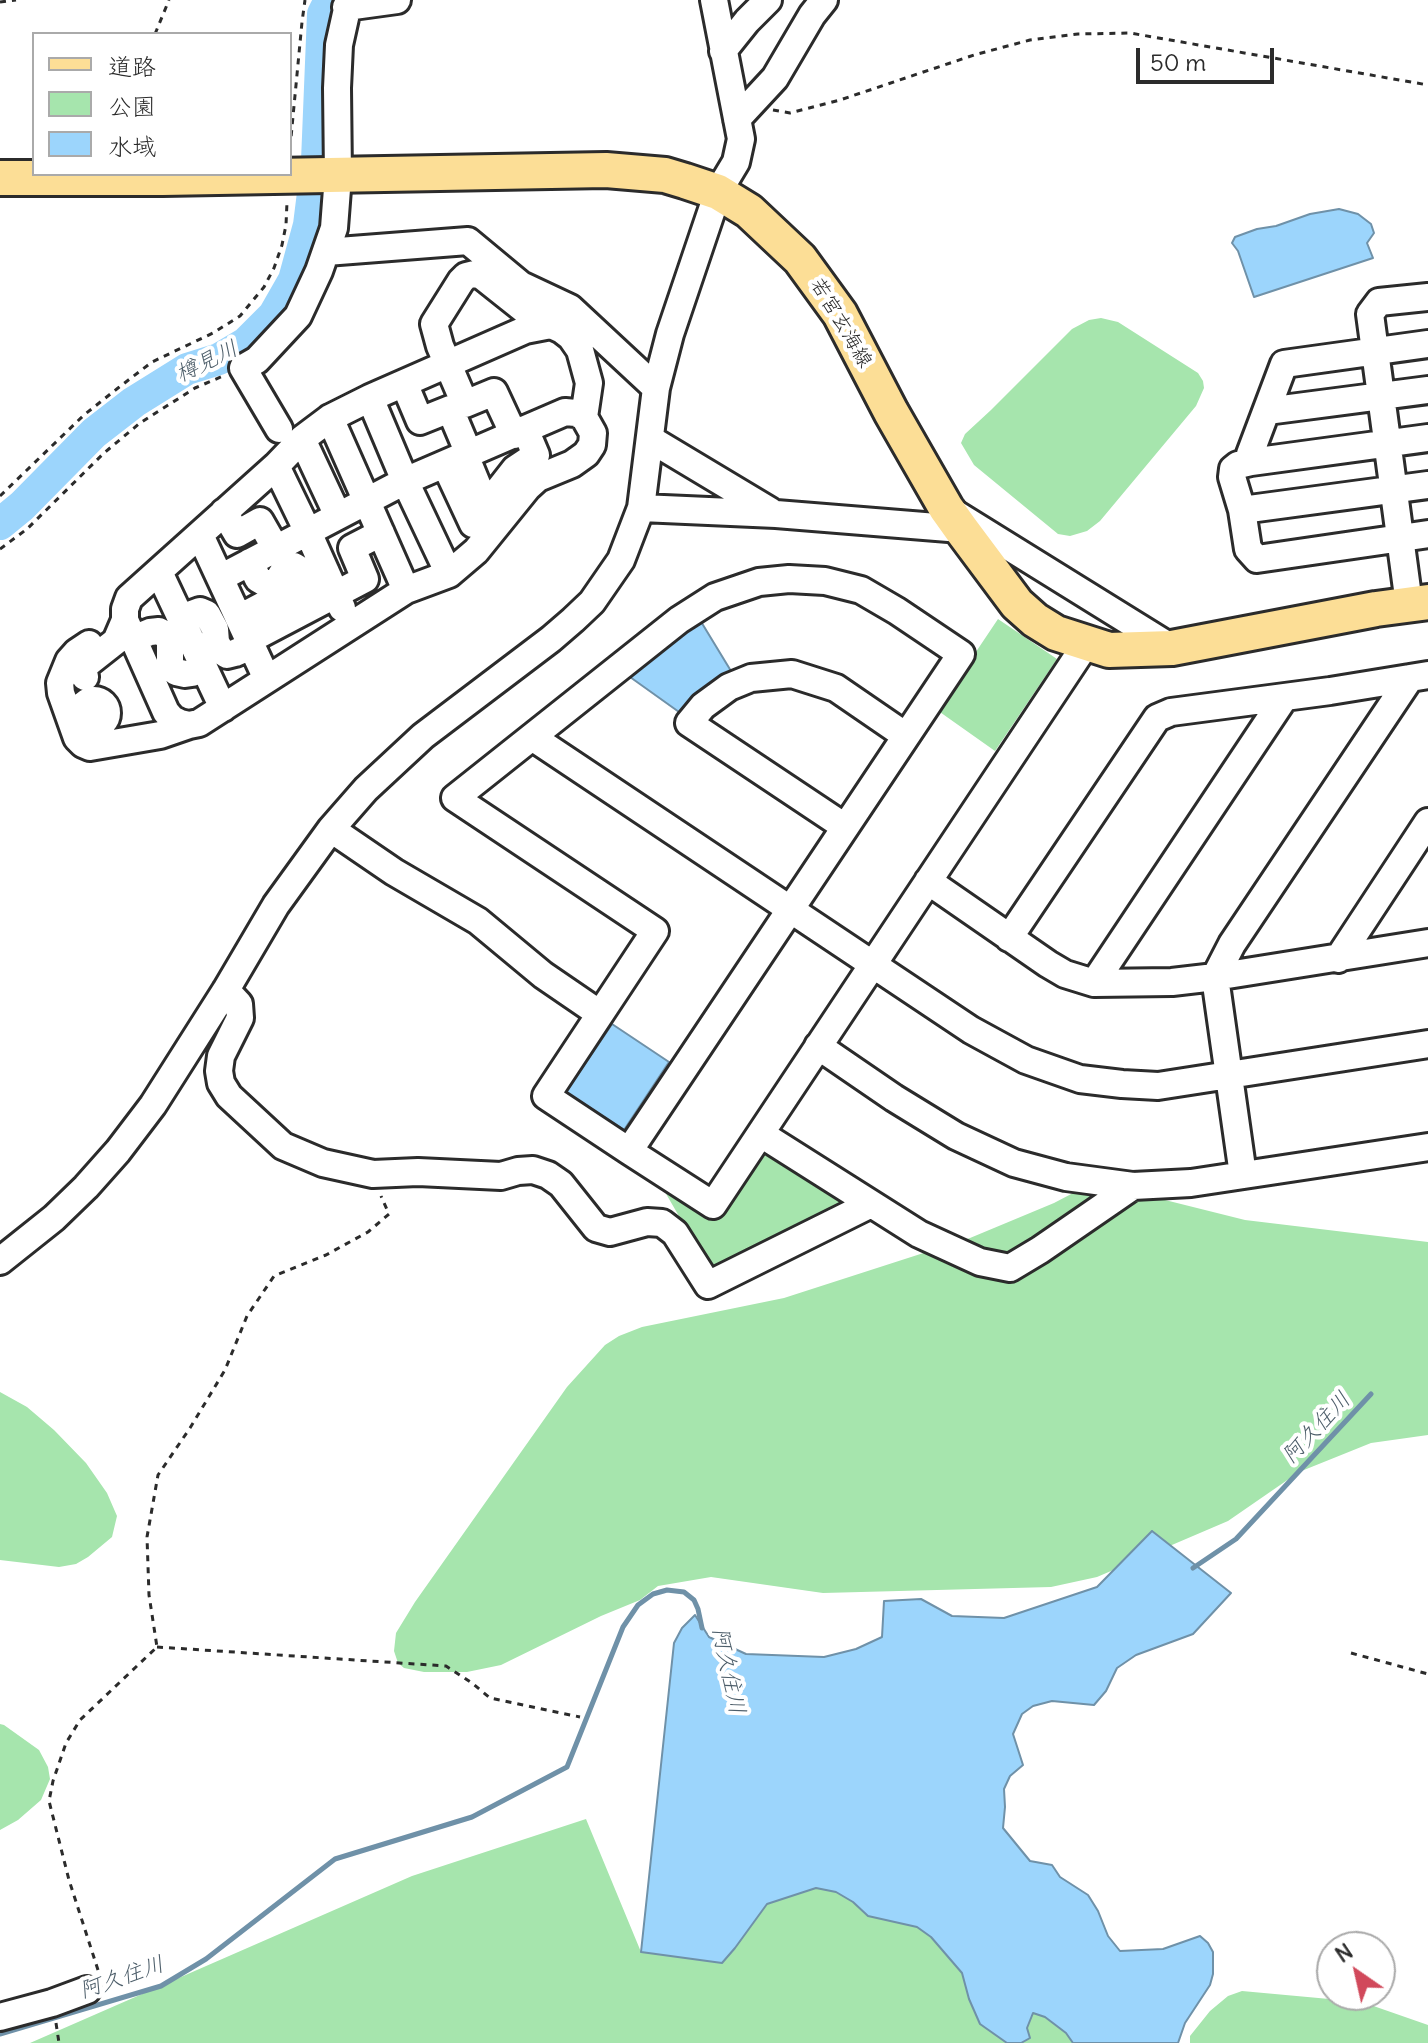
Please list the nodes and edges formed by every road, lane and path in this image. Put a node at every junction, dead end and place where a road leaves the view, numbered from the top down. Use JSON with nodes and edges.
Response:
{"nodes":[{"id":1,"x":16,"y":0,"type":"edge"},
{"id":2,"x":169,"y":0,"type":"edge"},
{"id":3,"x":305,"y":0,"type":"edge"},
{"id":4,"x":397,"y":0,"type":"edge"},
{"id":5,"x":714,"y":0,"type":"edge"},
{"id":6,"x":768,"y":0,"type":"edge"},
{"id":7,"x":824,"y":0,"type":"edge"},
{"id":8,"x":0,"y":2,"type":"edge"},
{"id":9,"x":348,"y":3,"type":"edge"},
{"id":10,"x":156,"y":32,"type":"edge"},
{"id":11,"x":723,"y":51,"type":"junction"},
{"id":12,"x":293,"y":84,"type":"edge"},
{"id":13,"x":1428,"y":85,"type":"edge"},
{"id":14,"x":744,"y":112,"type":"junction"},
{"id":15,"x":309,"y":170,"type":"edge"},
{"id":16,"x":77,"y":176,"type":"edge"},
{"id":17,"x":0,"y":178,"type":"edge"},
{"id":18,"x":718,"y":192,"type":"junction"},
{"id":19,"x":326,"y":252,"type":"junction"},
{"id":20,"x":1428,"y":297,"type":"edge"},
{"id":21,"x":567,"y":327,"type":"junction"},
{"id":22,"x":1428,"y":344,"type":"edge"},
{"id":23,"x":1375,"y":351,"type":"junction"},
{"id":24,"x":447,"y":364,"type":"junction"},
{"id":25,"x":243,"y":368,"type":"junction"},
{"id":26,"x":404,"y":383,"type":"junction"},
{"id":27,"x":656,"y":388,"type":"junction"},
{"id":28,"x":1428,"y":390,"type":"edge"},
{"id":29,"x":1381,"y":396,"type":"junction"},
{"id":30,"x":370,"y":398,"type":"junction"},
{"id":31,"x":1267,"y":411,"type":"junction"},
{"id":32,"x":584,"y":417,"type":"junction"},
{"id":33,"x":330,"y":418,"type":"junction"},
{"id":34,"x":519,"y":432,"type":"junction"},
{"id":35,"x":290,"y":434,"type":"junction"},
{"id":36,"x":1428,"y":438,"type":"edge"},
{"id":37,"x":650,"y":439,"type":"junction"},
{"id":38,"x":1387,"y":443,"type":"junction"},
{"id":39,"x":460,"y":458,"type":"junction"},
{"id":40,"x":1251,"y":462,"type":"junction"},
{"id":41,"x":276,"y":466,"type":"junction"},
{"id":42,"x":405,"y":481,"type":"junction"},
{"id":43,"x":1428,"y":485,"type":"edge"},
{"id":44,"x":1393,"y":489,"type":"junction"},
{"id":45,"x":0,"y":496,"type":"edge"},
{"id":46,"x":366,"y":501,"type":"junction"},
{"id":47,"x":641,"y":508,"type":"junction"},
{"id":48,"x":1242,"y":510,"type":"junction"},
{"id":49,"x":224,"y":512,"type":"junction"},
{"id":50,"x":776,"y":514,"type":"junction"},
{"id":51,"x":338,"y":516,"type":"junction"},
{"id":52,"x":953,"y":518,"type":"junction"},
{"id":53,"x":473,"y":524,"type":"dead end"},
{"id":54,"x":308,"y":532,"type":"junction"},
{"id":55,"x":381,"y":533,"type":"junction"},
{"id":56,"x":1428,"y":534,"type":"edge"},
{"id":57,"x":200,"y":535,"type":"junction"},
{"id":58,"x":1400,"y":538,"type":"junction"},
{"id":59,"x":0,"y":549,"type":"edge"},
{"id":60,"x":276,"y":549,"type":"junction"},
{"id":61,"x":250,"y":562,"type":"junction"},
{"id":62,"x":159,"y":572,"type":"junction"},
{"id":63,"x":449,"y":574,"type":"junction"},
{"id":64,"x":220,"y":578,"type":"junction"},
{"id":65,"x":323,"y":583,"type":"junction"},
{"id":66,"x":406,"y":590,"type":"junction"},
{"id":67,"x":1418,"y":603,"type":"edge"},
{"id":68,"x":181,"y":618,"type":"junction"},
{"id":69,"x":128,"y":622,"type":"junction"},
{"id":70,"x":350,"y":626,"type":"junction"},
{"id":71,"x":246,"y":635,"type":"junction"},
{"id":72,"x":1086,"y":644,"type":"junction"},
{"id":73,"x":1172,"y":648,"type":"junction"},
{"id":74,"x":204,"y":668,"type":"junction"},
{"id":75,"x":1419,"y":677,"type":"edge"},
{"id":76,"x":267,"y":679,"type":"junction"},
{"id":77,"x":1284,"y":698,"type":"junction"},
{"id":78,"x":223,"y":708,"type":"junction"},
{"id":79,"x":95,"y":712,"type":"junction"},
{"id":80,"x":189,"y":725,"type":"junction"},
{"id":81,"x":906,"y":736,"type":"junction"},
{"id":82,"x":532,"y":737,"type":"junction"},
{"id":83,"x":1428,"y":822,"type":"edge"},
{"id":84,"x":845,"y":827,"type":"junction"},
{"id":85,"x":331,"y":829,"type":"junction"},
{"id":86,"x":928,"y":881,"type":"junction"},
{"id":87,"x":790,"y":909,"type":"junction"},
{"id":88,"x":1009,"y":938,"type":"junction"},
{"id":89,"x":1428,"y":943,"type":"edge"},
{"id":90,"x":1338,"y":959,"type":"junction"},
{"id":91,"x":873,"y":964,"type":"junction"},
{"id":92,"x":1215,"y":977,"type":"junction"},
{"id":93,"x":1094,"y":983,"type":"junction"},
{"id":94,"x":226,"y":990,"type":"junction"},
{"id":95,"x":600,"y":1014,"type":"junction"},
{"id":96,"x":1428,"y":1044,"type":"edge"},
{"id":97,"x":818,"y":1046,"type":"junction"},
{"id":98,"x":1227,"y":1074,"type":"junction"},
{"id":99,"x":761,"y":1134,"type":"junction"},
{"id":100,"x":1428,"y":1147,"type":"edge"},
{"id":101,"x":629,"y":1151,"type":"junction"},
{"id":102,"x":373,"y":1174,"type":"junction"},
{"id":103,"x":1243,"y":1175,"type":"junction"},
{"id":104,"x":1133,"y":1186,"type":"junction"},
{"id":105,"x":871,"y":1204,"type":"junction"},
{"id":106,"x":0,"y":1261,"type":"edge"},
{"id":107,"x":157,"y":1647,"type":"junction"},
{"id":108,"x":1351,"y":1653,"type":"dead end"},
{"id":109,"x":1428,"y":1674,"type":"edge"},
{"id":110,"x":580,"y":1717,"type":"dead end"},
{"id":111,"x":87,"y":1990,"type":"joint"},
{"id":112,"x":0,"y":2017,"type":"edge"}],
"edges":[{"from":1,"to":8,"type":"path"},
{"from":2,"to":10,"type":"path"},
{"from":3,"to":12,"type":"path"},
{"from":4,"to":9,"type":"street"},
{"from":5,"to":11,"type":"street"},
{"from":6,"to":11,"type":"street"},
{"from":7,"to":14,"type":"street"},
{"from":9,"to":15,"type":"street"},
{"from":11,"to":14,"type":"street"},
{"from":12,"to":15,"type":"path"},
{"from":13,"to":14,"type":"path"},
{"from":14,"to":18,"type":"street"},
{"from":15,"to":18,"type":"main road","name":"若宮玄海線"},
{"from":15,"to":19,"type":"street"},
{"from":15,"to":45,"type":"path"},
{"from":16,"to":17,"type":"main road","name":"若宮玄海線"},
{"from":18,"to":27,"type":"street"},
{"from":18,"to":52,"type":"main road","name":"若宮玄海線"},
{"from":19,"to":21,"type":"street"},
{"from":19,"to":25,"type":"street"},
{"from":20,"to":23,"type":"street"},
{"from":21,"to":24,"type":"street"},
{"from":21,"to":24,"type":"street"},
{"from":21,"to":27,"type":"street"},
{"from":21,"to":32,"type":"street"},
{"from":22,"to":23,"type":"street"},
{"from":23,"to":29,"type":"street"},
{"from":23,"to":31,"type":"street"},
{"from":24,"to":26,"type":"street"},
{"from":24,"to":34,"type":"street"},
{"from":25,"to":35,"type":"street"},
{"from":25,"to":59,"type":"path"},
{"from":26,"to":30,"type":"street"},
{"from":26,"to":39,"type":"street"},
{"from":27,"to":37,"type":"street"},
{"from":28,"to":29,"type":"street"},
{"from":29,"to":31,"type":"street"},
{"from":29,"to":38,"type":"street"},
{"from":30,"to":33,"type":"street"},
{"from":30,"to":42,"type":"street"},
{"from":31,"to":40,"type":"street"},
{"from":32,"to":34,"type":"street"},
{"from":32,"to":63,"type":"street"},
{"from":33,"to":35,"type":"street"},
{"from":33,"to":46,"type":"street"},
{"from":34,"to":39,"type":"street"},
{"from":34,"to":39,"type":"street"},
{"from":35,"to":41,"type":"street"},
{"from":35,"to":51,"type":"street"},
{"from":36,"to":38,"type":"street"},
{"from":37,"to":47,"type":"street"},
{"from":37,"to":50,"type":"street"},
{"from":38,"to":40,"type":"street"},
{"from":38,"to":44,"type":"street"},
{"from":39,"to":42,"type":"street"},
{"from":39,"to":53,"type":"street"},
{"from":40,"to":48,"type":"street"},
{"from":41,"to":49,"type":"street"},
{"from":41,"to":54,"type":"street"},
{"from":42,"to":46,"type":"street"},
{"from":42,"to":63,"type":"street"},
{"from":43,"to":44,"type":"street"},
{"from":44,"to":48,"type":"street"},
{"from":44,"to":58,"type":"street"},
{"from":46,"to":51,"type":"street"},
{"from":46,"to":55,"type":"street"},
{"from":47,"to":50,"type":"street"},
{"from":47,"to":85,"type":"street"},
{"from":48,"to":58,"type":"street"},
{"from":49,"to":57,"type":"street"},
{"from":49,"to":60,"type":"street"},
{"from":50,"to":52,"type":"street"},
{"from":51,"to":54,"type":"street"},
{"from":52,"to":72,"type":"main road","name":"若宮玄海線"},
{"from":52,"to":73,"type":"street"},
{"from":54,"to":60,"type":"street"},
{"from":54,"to":65,"type":"street"},
{"from":55,"to":65,"type":"street"},
{"from":55,"to":66,"type":"street"},
{"from":56,"to":58,"type":"street"},
{"from":57,"to":62,"type":"street"},
{"from":57,"to":64,"type":"street"},
{"from":58,"to":67,"type":"street"},
{"from":60,"to":61,"type":"street"},
{"from":61,"to":64,"type":"street"},
{"from":61,"to":65,"type":"street"},
{"from":62,"to":68,"type":"street"},
{"from":62,"to":69,"type":"street"},
{"from":63,"to":66,"type":"street"},
{"from":64,"to":71,"type":"street"},
{"from":65,"to":70,"type":"street"},
{"from":65,"to":71,"type":"street"},
{"from":66,"to":70,"type":"street"},
{"from":67,"to":73,"type":"main road","name":"若宮玄海線"},
{"from":68,"to":71,"type":"street"},
{"from":68,"to":74,"type":"street"},
{"from":69,"to":74,"type":"street"},
{"from":69,"to":79,"type":"street"},
{"from":69,"to":79,"type":"street"},
{"from":69,"to":80,"type":"street"},
{"from":70,"to":76,"type":"street"},
{"from":71,"to":76,"type":"street"},
{"from":72,"to":73,"type":"main road","name":"若宮玄海線"},
{"from":72,"to":86,"type":"street"},
{"from":74,"to":78,"type":"street"},
{"from":75,"to":77,"type":"street"},
{"from":75,"to":92,"type":"street"},
{"from":76,"to":78,"type":"street"},
{"from":77,"to":88,"type":"street"},
{"from":77,"to":93,"type":"street"},
{"from":78,"to":80,"type":"street"},
{"from":79,"to":80,"type":"street"},
{"from":81,"to":82,"type":"street"},
{"from":81,"to":84,"type":"street"},
{"from":81,"to":84,"type":"street"},
{"from":82,"to":87,"type":"street"},
{"from":82,"to":95,"type":"street"},
{"from":83,"to":90,"type":"street"},
{"from":84,"to":87,"type":"street"},
{"from":85,"to":94,"type":"street"},
{"from":85,"to":95,"type":"street"},
{"from":86,"to":88,"type":"street"},
{"from":86,"to":91,"type":"street"},
{"from":87,"to":91,"type":"street"},
{"from":87,"to":101,"type":"street"},
{"from":88,"to":93,"type":"street"},
{"from":89,"to":90,"type":"street"},
{"from":90,"to":92,"type":"street"},
{"from":91,"to":97,"type":"street"},
{"from":91,"to":98,"type":"street"},
{"from":92,"to":93,"type":"street"},
{"from":92,"to":98,"type":"street"},
{"from":94,"to":102,"type":"street"},
{"from":94,"to":106,"type":"street"},
{"from":95,"to":101,"type":"street"},
{"from":96,"to":98,"type":"street"},
{"from":97,"to":99,"type":"street"},
{"from":97,"to":104,"type":"street"},
{"from":98,"to":103,"type":"street"},
{"from":99,"to":101,"type":"street"},
{"from":99,"to":105,"type":"street"},
{"from":100,"to":103,"type":"street"},
{"from":102,"to":105,"type":"street"},
{"from":102,"to":107,"type":"path"},
{"from":103,"to":104,"type":"street"},
{"from":104,"to":105,"type":"street"},
{"from":107,"to":110,"type":"path"},
{"from":107,"to":111,"type":"path"},
{"from":108,"to":109,"type":"path"},
{"from":111,"to":112,"type":"street"}]}
